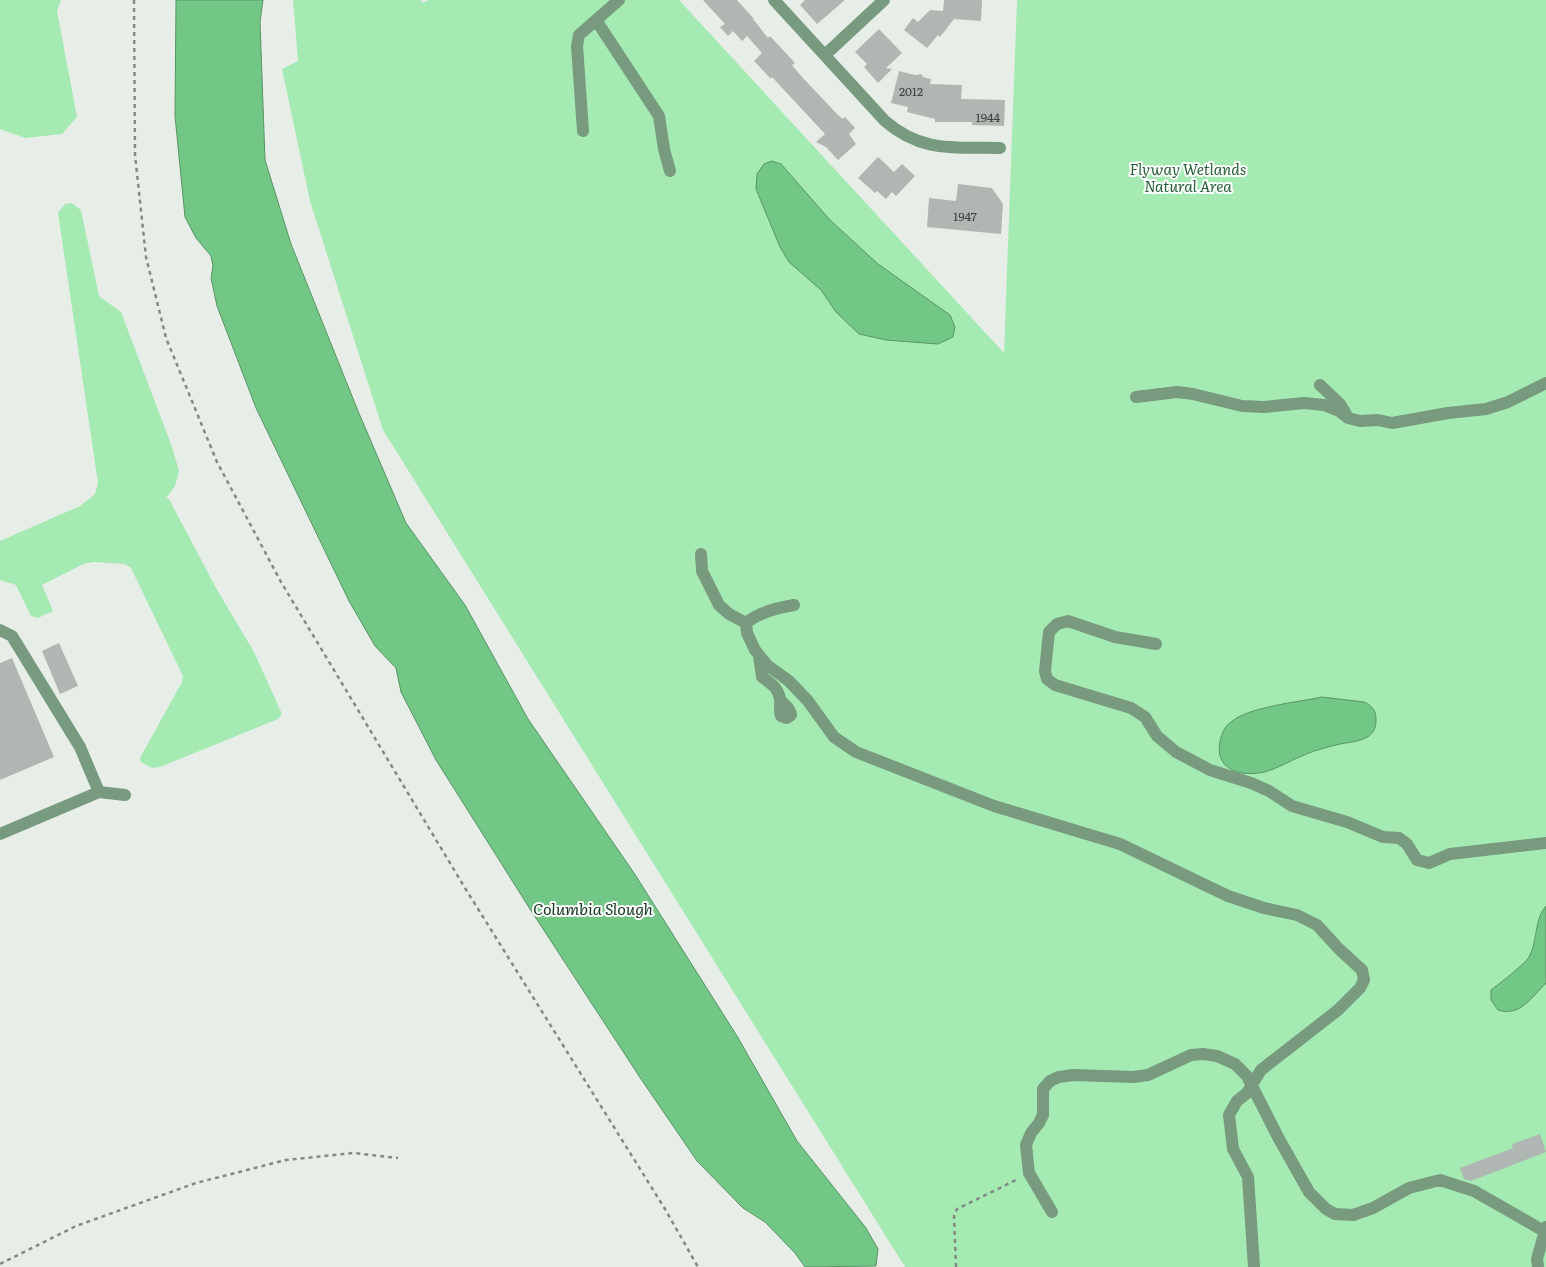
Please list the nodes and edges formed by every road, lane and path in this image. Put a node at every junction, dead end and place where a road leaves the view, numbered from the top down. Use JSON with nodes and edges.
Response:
{"nodes":[{"id":1,"x":134,"y":0,"type":"edge"},
{"id":2,"x":619,"y":0,"type":"edge"},
{"id":3,"x":774,"y":0,"type":"edge"},
{"id":4,"x":884,"y":0,"type":"edge"},
{"id":5,"x":596,"y":20,"type":"junction"},
{"id":6,"x":824,"y":55,"type":"junction"},
{"id":7,"x":583,"y":131,"type":"dead end"},
{"id":8,"x":1000,"y":148,"type":"dead end"},
{"id":9,"x":670,"y":171,"type":"dead end"},
{"id":10,"x":1546,"y":383,"type":"edge"},
{"id":11,"x":1320,"y":385,"type":"dead end"},
{"id":12,"x":1136,"y":397,"type":"dead end"},
{"id":13,"x":1348,"y":418,"type":"junction"},
{"id":14,"x":701,"y":554,"type":"dead end"},
{"id":15,"x":794,"y":604,"type":"dead end"},
{"id":16,"x":746,"y":622,"type":"junction"},
{"id":17,"x":0,"y":630,"type":"edge"},
{"id":18,"x":1156,"y":644,"type":"dead end"},
{"id":19,"x":759,"y":654,"type":"junction"},
{"id":20,"x":780,"y":699,"type":"dead end"},
{"id":21,"x":99,"y":792,"type":"junction"},
{"id":22,"x":125,"y":795,"type":"dead end"},
{"id":23,"x":0,"y":834,"type":"edge"},
{"id":24,"x":1546,"y":844,"type":"edge"},
{"id":25,"x":1251,"y":1084,"type":"junction"},
{"id":26,"x":398,"y":1158,"type":"dead end"},
{"id":27,"x":1029,"y":1173,"type":"junction"},
{"id":28,"x":1052,"y":1212,"type":"dead end"},
{"id":29,"x":1545,"y":1229,"type":"edge"},
{"id":30,"x":0,"y":1264,"type":"edge"},
{"id":31,"x":698,"y":1267,"type":"edge"},
{"id":32,"x":956,"y":1267,"type":"edge"},
{"id":33,"x":1254,"y":1267,"type":"edge"},
{"id":34,"x":1538,"y":1267,"type":"edge"}],
"edges":[{"from":1,"to":31,"type":"path"},
{"from":2,"to":5,"type":"street"},
{"from":3,"to":6,"type":"street"},
{"from":4,"to":6,"type":"street"},
{"from":5,"to":7,"type":"street"},
{"from":5,"to":9,"type":"street"},
{"from":6,"to":8,"type":"street"},
{"from":10,"to":13,"type":"street"},
{"from":11,"to":13,"type":"street"},
{"from":12,"to":13,"type":"street"},
{"from":14,"to":16,"type":"street"},
{"from":15,"to":16,"type":"street"},
{"from":16,"to":19,"type":"street"},
{"from":17,"to":21,"type":"street"},
{"from":18,"to":24,"type":"street"},
{"from":19,"to":20,"type":"street"},
{"from":19,"to":25,"type":"street"},
{"from":21,"to":22,"type":"street"},
{"from":21,"to":23,"type":"street"},
{"from":25,"to":27,"type":"street"},
{"from":25,"to":29,"type":"street"},
{"from":25,"to":33,"type":"street"},
{"from":26,"to":30,"type":"path"},
{"from":27,"to":28,"type":"street"},
{"from":27,"to":32,"type":"path"},
{"from":29,"to":34,"type":"street"}]}
